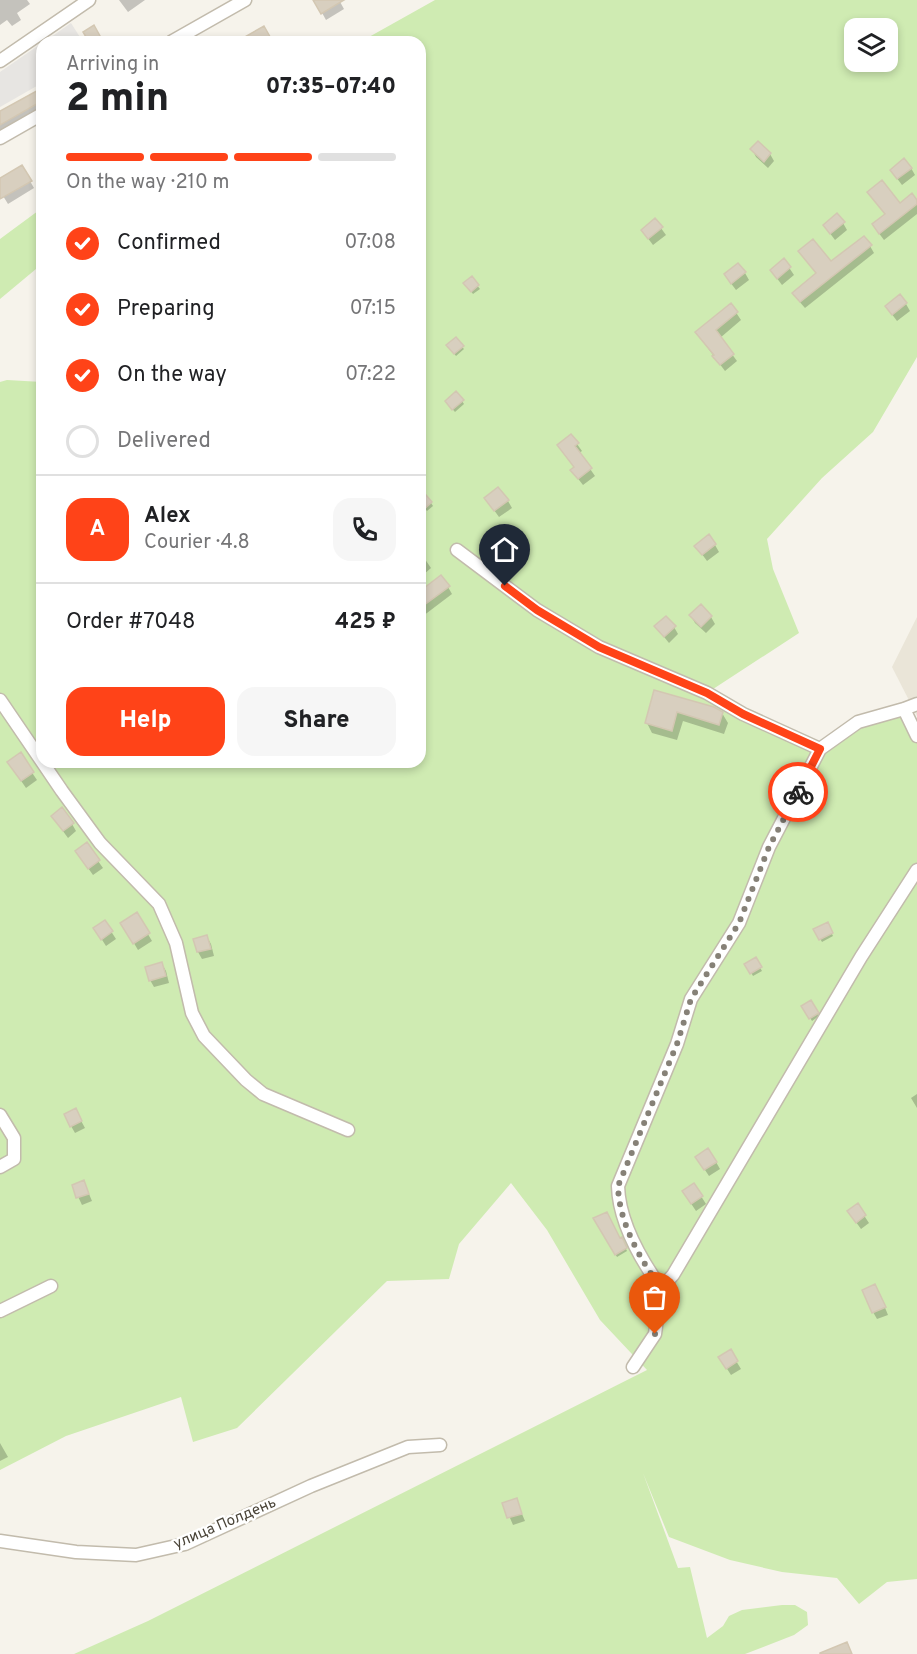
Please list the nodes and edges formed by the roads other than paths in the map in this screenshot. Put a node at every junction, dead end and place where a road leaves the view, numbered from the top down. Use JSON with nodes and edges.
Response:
{"nodes":[{"id":1,"x":89,"y":0,"type":"edge"},
{"id":2,"x":245,"y":0,"type":"edge"},
{"id":3,"x":37,"y":36,"type":"edge"},
{"id":4,"x":182,"y":36,"type":"edge"},
{"id":5,"x":36,"y":37,"type":"edge"},
{"id":6,"x":0,"y":62,"type":"edge"},
{"id":7,"x":36,"y":117,"type":"edge"},
{"id":8,"x":0,"y":138,"type":"edge"},
{"id":9,"x":457,"y":550,"type":"dead end"},
{"id":10,"x":0,"y":700,"type":"edge"},
{"id":11,"x":917,"y":704,"type":"edge"},
{"id":12,"x":904,"y":709,"type":"junction"},
{"id":13,"x":917,"y":735,"type":"edge"},
{"id":14,"x":820,"y":749,"type":"junction"},
{"id":15,"x":36,"y":753,"type":"edge"},
{"id":16,"x":46,"y":768,"type":"edge"},
{"id":17,"x":917,"y":870,"type":"edge"},
{"id":18,"x":0,"y":1115,"type":"edge"},
{"id":19,"x":348,"y":1130,"type":"dead end"},
{"id":20,"x":0,"y":1167,"type":"edge"},
{"id":21,"x":51,"y":1286,"type":"dead end"},
{"id":22,"x":661,"y":1288,"type":"junction"},
{"id":23,"x":0,"y":1311,"type":"edge"},
{"id":24,"x":633,"y":1367,"type":"dead end"},
{"id":25,"x":440,"y":1445,"type":"dead end"},
{"id":26,"x":0,"y":1541,"type":"edge"}],
"edges":[{"from":1,"to":3,"type":"street"},
{"from":2,"to":4,"type":"street"},
{"from":5,"to":6,"type":"street"},
{"from":7,"to":8,"type":"street"},
{"from":9,"to":14,"type":"street"},
{"from":10,"to":15,"type":"street"},
{"from":11,"to":12,"type":"street"},
{"from":12,"to":13,"type":"street"},
{"from":12,"to":14,"type":"street"},
{"from":14,"to":22,"type":"street"},
{"from":16,"to":19,"type":"street"},
{"from":17,"to":22,"type":"street"},
{"from":18,"to":20,"type":"street"},
{"from":21,"to":23,"type":"street"},
{"from":22,"to":24,"type":"street"},
{"from":25,"to":26,"type":"street","name":"улица Полдень"}]}
